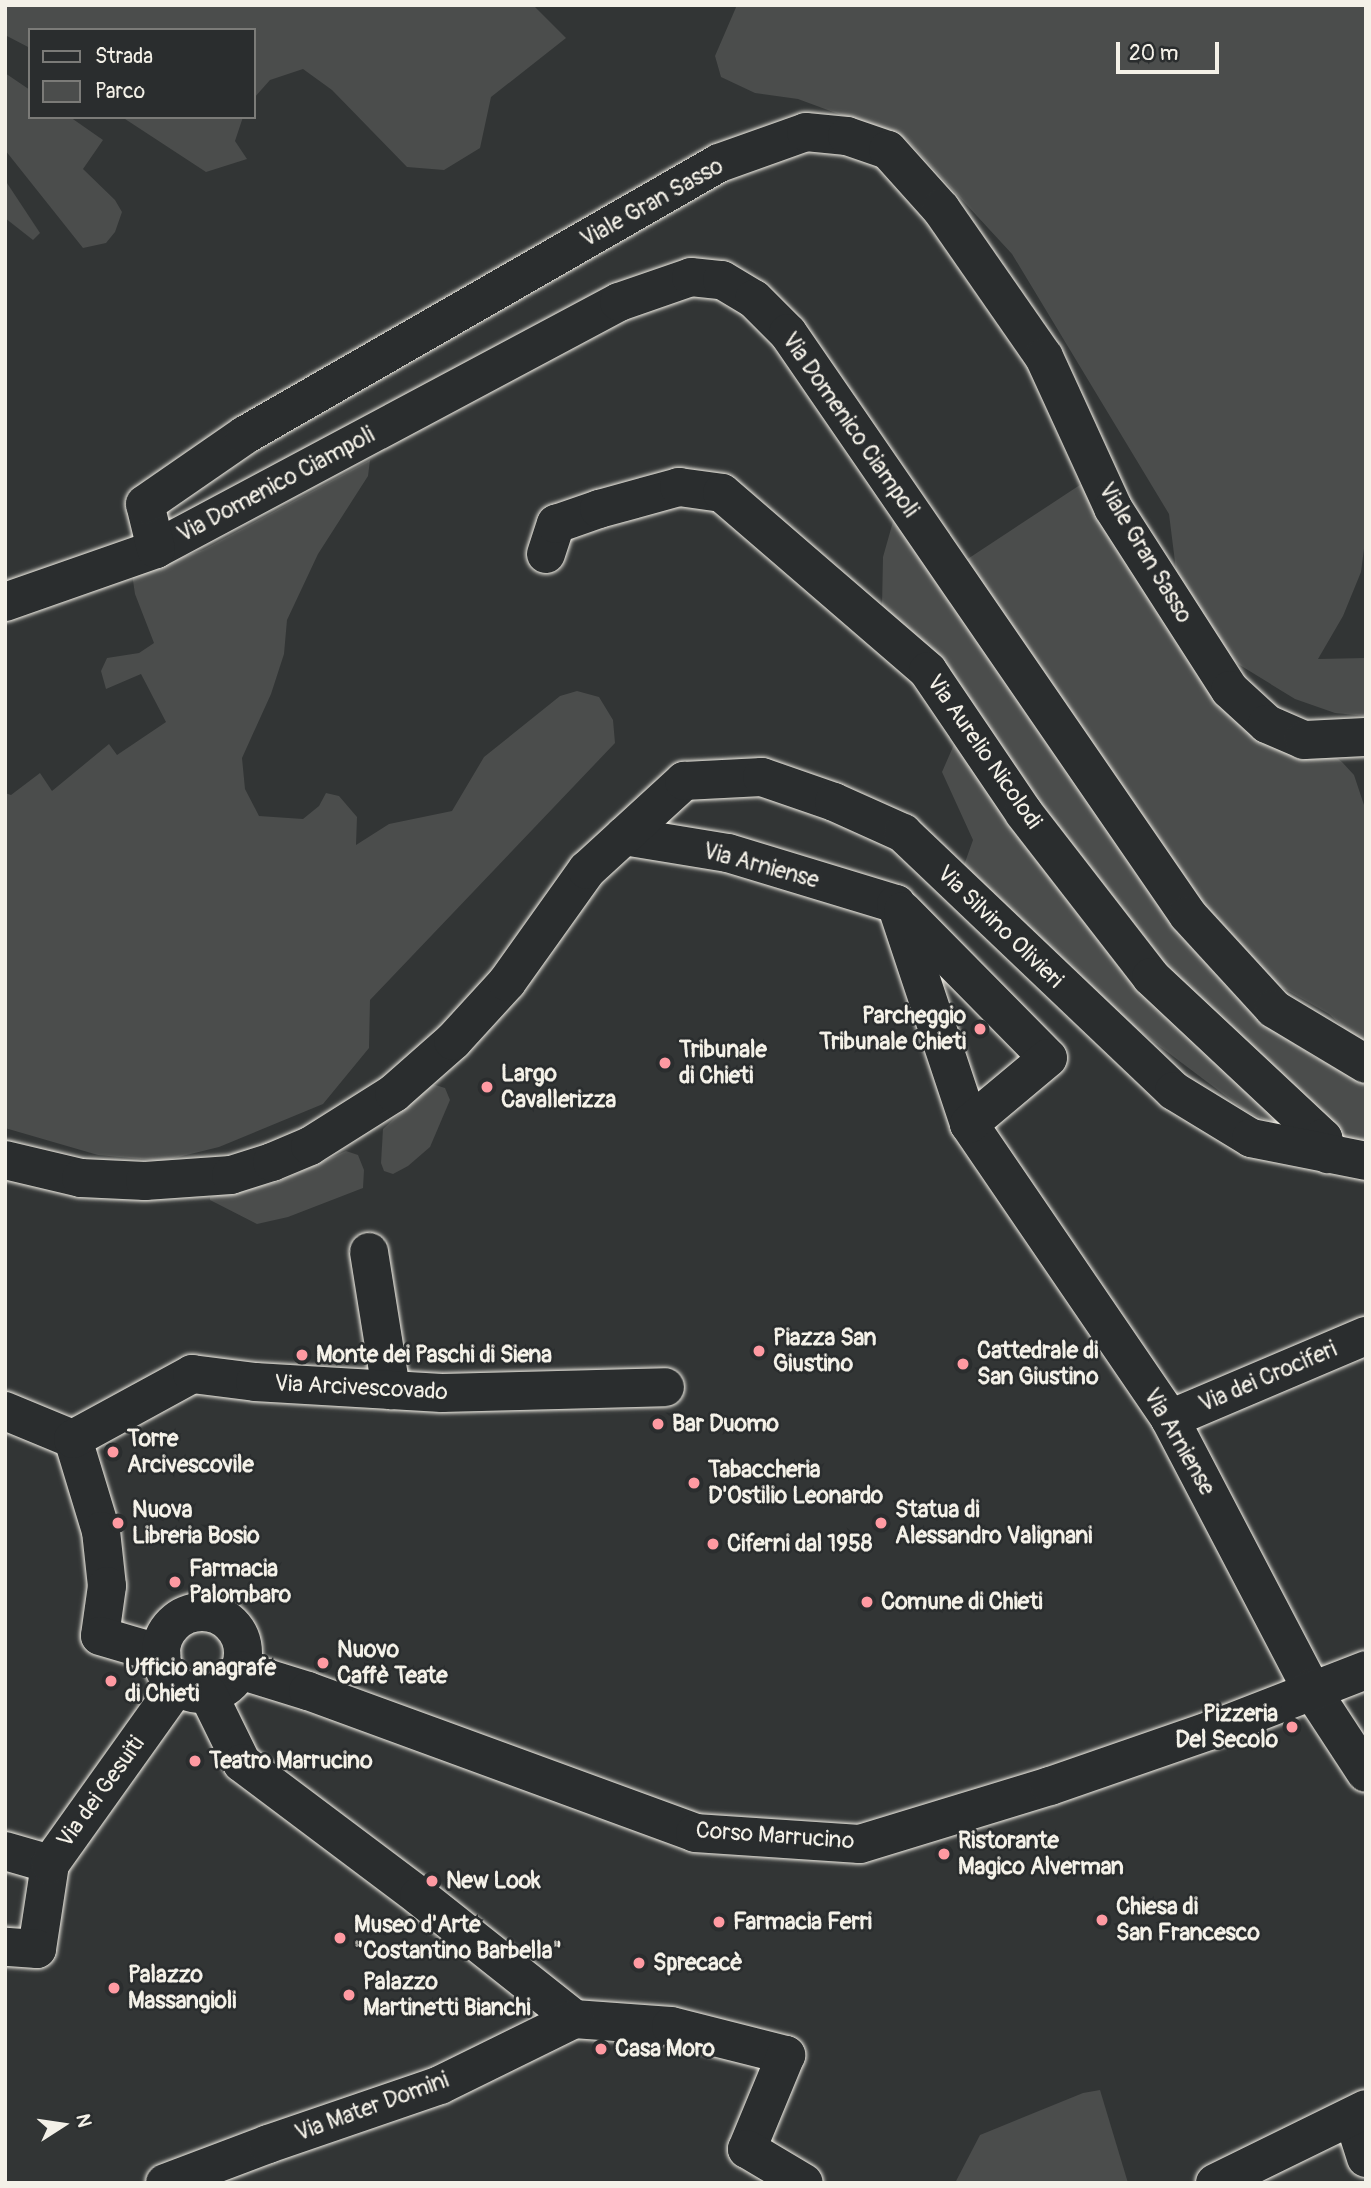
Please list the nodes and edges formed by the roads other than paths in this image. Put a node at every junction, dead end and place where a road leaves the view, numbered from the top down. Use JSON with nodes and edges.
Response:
{"nodes":[{"id":1,"x":156,"y":549,"type":"junction"},
{"id":2,"x":546,"y":554,"type":"dead end"},
{"id":3,"x":5,"y":602,"type":"edge"},
{"id":4,"x":1366,"y":737,"type":"edge"},
{"id":5,"x":624,"y":836,"type":"junction"},
{"id":6,"x":895,"y":904,"type":"junction"},
{"id":7,"x":1366,"y":1064,"type":"edge"},
{"id":8,"x":969,"y":1124,"type":"junction"},
{"id":9,"x":1328,"y":1154,"type":"junction"},
{"id":10,"x":5,"y":1160,"type":"edge"},
{"id":11,"x":1366,"y":1160,"type":"edge"},
{"id":12,"x":369,"y":1252,"type":"dead end"},
{"id":13,"x":1366,"y":1336,"type":"edge"},
{"id":14,"x":665,"y":1387,"type":"dead end"},
{"id":15,"x":391,"y":1390,"type":"junction"},
{"id":16,"x":5,"y":1411,"type":"edge"},
{"id":17,"x":1170,"y":1419,"type":"junction"},
{"id":18,"x":74,"y":1439,"type":"junction"},
{"id":19,"x":1366,"y":1670,"type":"edge"},
{"id":20,"x":240,"y":1671,"type":"junction"},
{"id":21,"x":182,"y":1678,"type":"junction"},
{"id":22,"x":1311,"y":1689,"type":"junction"},
{"id":23,"x":1366,"y":1773,"type":"edge"},
{"id":24,"x":5,"y":1852,"type":"edge"},
{"id":25,"x":50,"y":1864,"type":"junction"},
{"id":26,"x":5,"y":1947,"type":"edge"},
{"id":27,"x":573,"y":2019,"type":"junction"},
{"id":28,"x":1359,"y":2113,"type":"edge"},
{"id":29,"x":1366,"y":2158,"type":"edge"},
{"id":30,"x":165,"y":2183,"type":"edge"},
{"id":31,"x":804,"y":2183,"type":"edge"},
{"id":32,"x":1215,"y":2183,"type":"edge"}],
"edges":[{"from":1,"to":3,"type":"street"},
{"from":1,"to":4,"type":"street","name":"Viale Gran Sasso"},
{"from":1,"to":7,"type":"street","name":"Via Domenico Ciampoli"},
{"from":2,"to":9,"type":"street","name":"Via Aurelio Nicolodi"},
{"from":5,"to":6,"type":"street","name":"Via Arniense"},
{"from":5,"to":9,"type":"street","name":"Via Silvino Olivieri"},
{"from":5,"to":10,"type":"street"},
{"from":6,"to":8,"type":"street","name":"Via Arniense"},
{"from":6,"to":8,"type":"street","name":"Via Arniense"},
{"from":8,"to":17,"type":"street","name":"Via Arniense"},
{"from":9,"to":11,"type":"street","name":"Via Silvino Olivieri"},
{"from":12,"to":15,"type":"street"},
{"from":13,"to":17,"type":"street","name":"Via dei Crociferi"},
{"from":14,"to":15,"type":"street","name":"Via Arcivescovado"},
{"from":15,"to":18,"type":"street","name":"Via Arcivescovado"},
{"from":16,"to":18,"type":"street"},
{"from":17,"to":22,"type":"street","name":"Via Arniense"},
{"from":18,"to":21,"type":"street"},
{"from":19,"to":22,"type":"street","name":"Corso Marrucino"},
{"from":20,"to":21,"type":"street"},
{"from":20,"to":21,"type":"street"},
{"from":20,"to":22,"type":"street","name":"Corso Marrucino"},
{"from":21,"to":25,"type":"street","name":"Via dei Gesuiti"},
{"from":21,"to":27,"type":"street"},
{"from":22,"to":23,"type":"street","name":"Via Arniense"},
{"from":24,"to":25,"type":"street"},
{"from":25,"to":26,"type":"street"},
{"from":27,"to":30,"type":"street","name":"Via Mater Domini"},
{"from":27,"to":31,"type":"street"},
{"from":28,"to":29,"type":"street"},
{"from":28,"to":32,"type":"street"}]}
